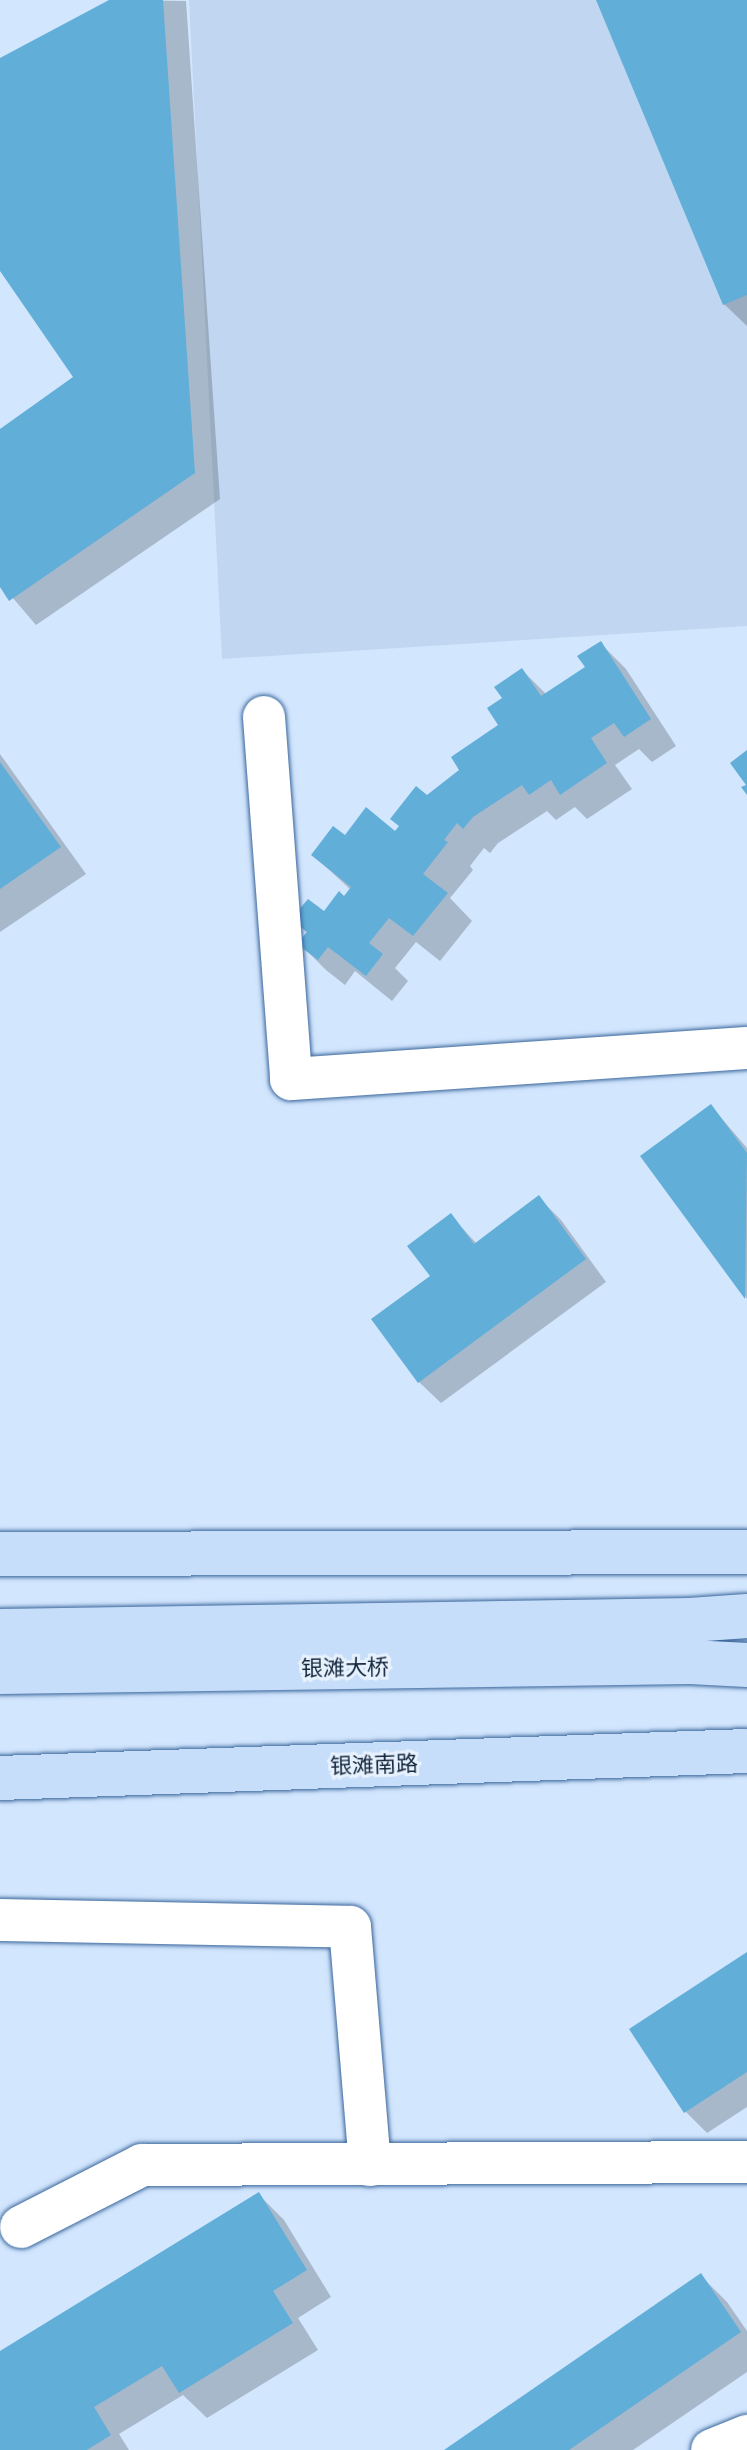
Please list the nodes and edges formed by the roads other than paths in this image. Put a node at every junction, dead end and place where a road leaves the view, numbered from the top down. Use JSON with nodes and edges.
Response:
{"nodes":[{"id":1,"x":264,"y":717,"type":"dead end"},
{"id":2,"x":747,"y":1048,"type":"edge"},
{"id":3,"x":747,"y":1552,"type":"edge"},
{"id":4,"x":0,"y":1554,"type":"edge"},
{"id":5,"x":747,"y":1616,"type":"edge"},
{"id":6,"x":0,"y":1631,"type":"edge"},
{"id":7,"x":690,"y":1641,"type":"junction"},
{"id":8,"x":747,"y":1665,"type":"edge"},
{"id":9,"x":0,"y":1672,"type":"edge"},
{"id":10,"x":747,"y":1751,"type":"edge"},
{"id":11,"x":0,"y":1778,"type":"edge"},
{"id":12,"x":0,"y":1920,"type":"edge"},
{"id":13,"x":747,"y":2162,"type":"edge"},
{"id":14,"x":370,"y":2165,"type":"junction"},
{"id":15,"x":21,"y":2227,"type":"dead end"},
{"id":16,"x":747,"y":2436,"type":"edge"},
{"id":17,"x":712,"y":2450,"type":"edge"}],
"edges":[{"from":1,"to":2,"type":"street"},
{"from":3,"to":4,"type":"main road"},
{"from":5,"to":7,"type":"main road"},
{"from":6,"to":7,"type":"main road","name":"银滩大桥"},
{"from":7,"to":8,"type":"main road"},
{"from":7,"to":9,"type":"main road","name":"银滩大桥"},
{"from":10,"to":11,"type":"main road","name":"银滩南路"},
{"from":12,"to":14,"type":"street"},
{"from":13,"to":14,"type":"street"},
{"from":14,"to":15,"type":"street"},
{"from":16,"to":17,"type":"street"}]}
